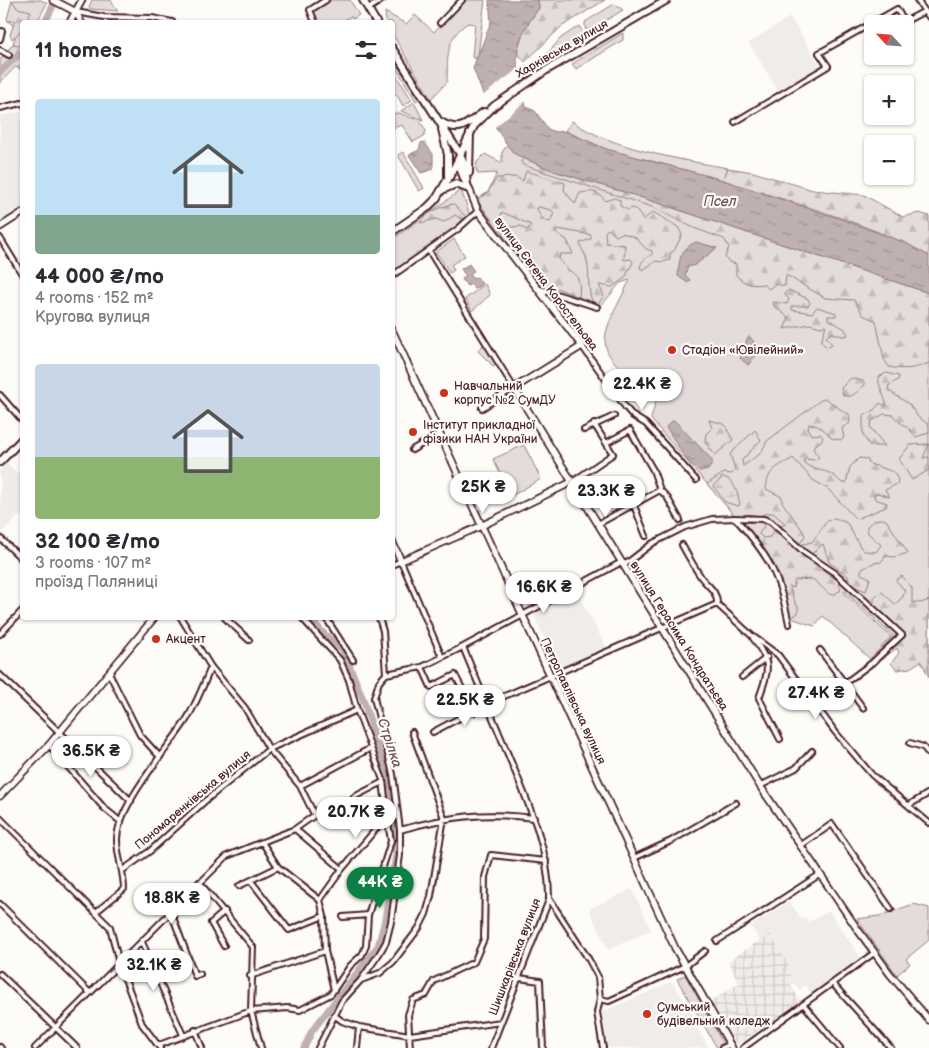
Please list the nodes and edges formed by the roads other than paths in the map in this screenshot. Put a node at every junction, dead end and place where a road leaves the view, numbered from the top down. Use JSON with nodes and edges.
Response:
{"nodes":[{"id":1,"x":53,"y":0,"type":"edge"},
{"id":2,"x":82,"y":0,"type":"edge"},
{"id":3,"x":326,"y":0,"type":"edge"},
{"id":4,"x":363,"y":0,"type":"edge"},
{"id":5,"x":382,"y":0,"type":"edge"},
{"id":6,"x":462,"y":0,"type":"edge"},
{"id":7,"x":667,"y":0,"type":"edge"},
{"id":8,"x":917,"y":0,"type":"edge"},
{"id":9,"x":368,"y":9,"type":"junction"},
{"id":10,"x":925,"y":11,"type":"junction"},
{"id":11,"x":76,"y":12,"type":"junction"},
{"id":12,"x":929,"y":17,"type":"edge"},
{"id":13,"x":71,"y":20,"type":"edge"},
{"id":14,"x":80,"y":20,"type":"edge"},
{"id":15,"x":162,"y":20,"type":"edge"},
{"id":16,"x":314,"y":20,"type":"edge"},
{"id":17,"x":375,"y":20,"type":"edge"},
{"id":18,"x":440,"y":23,"type":"dead end"},
{"id":19,"x":2,"y":31,"type":"dead end"},
{"id":20,"x":0,"y":39,"type":"edge"},
{"id":21,"x":0,"y":50,"type":"edge"},
{"id":22,"x":395,"y":53,"type":"edge"},
{"id":23,"x":9,"y":55,"type":"dead end"},
{"id":24,"x":20,"y":103,"type":"edge"},
{"id":25,"x":0,"y":108,"type":"edge"},
{"id":26,"x":439,"y":121,"type":"junction"},
{"id":27,"x":735,"y":122,"type":"dead end"},
{"id":28,"x":472,"y":126,"type":"junction"},
{"id":29,"x":460,"y":154,"type":"junction"},
{"id":30,"x":447,"y":181,"type":"junction"},
{"id":31,"x":468,"y":187,"type":"junction"},
{"id":32,"x":442,"y":190,"type":"junction"},
{"id":33,"x":478,"y":211,"type":"junction"},
{"id":34,"x":20,"y":214,"type":"edge"},
{"id":35,"x":0,"y":227,"type":"edge"},
{"id":36,"x":395,"y":230,"type":"edge"},
{"id":37,"x":0,"y":238,"type":"edge"},
{"id":38,"x":429,"y":251,"type":"junction"},
{"id":39,"x":20,"y":271,"type":"edge"},
{"id":40,"x":395,"y":274,"type":"edge"},
{"id":41,"x":536,"y":287,"type":"junction"},
{"id":42,"x":597,"y":308,"type":"dead end"},
{"id":43,"x":395,"y":336,"type":"edge"},
{"id":44,"x":582,"y":346,"type":"junction"},
{"id":45,"x":514,"y":388,"type":"junction"},
{"id":46,"x":0,"y":395,"type":"edge"},
{"id":47,"x":482,"y":408,"type":"dead end"},
{"id":48,"x":614,"y":416,"type":"dead end"},
{"id":49,"x":20,"y":418,"type":"edge"},
{"id":50,"x":594,"y":424,"type":"junction"},
{"id":51,"x":584,"y":430,"type":"dead end"},
{"id":52,"x":440,"y":433,"type":"junction"},
{"id":53,"x":20,"y":441,"type":"edge"},
{"id":54,"x":606,"y":442,"type":"junction"},
{"id":55,"x":412,"y":450,"type":"dead end"},
{"id":56,"x":0,"y":462,"type":"edge"},
{"id":57,"x":696,"y":480,"type":"dead end"},
{"id":58,"x":572,"y":482,"type":"junction"},
{"id":59,"x":660,"y":490,"type":"junction"},
{"id":60,"x":633,"y":503,"type":"junction"},
{"id":61,"x":735,"y":518,"type":"junction"},
{"id":62,"x":680,"y":520,"type":"dead end"},
{"id":63,"x":598,"y":524,"type":"junction"},
{"id":64,"x":481,"y":526,"type":"junction"},
{"id":65,"x":646,"y":536,"type":"dead end"},
{"id":66,"x":0,"y":538,"type":"edge"},
{"id":67,"x":682,"y":545,"type":"dead end"},
{"id":68,"x":395,"y":548,"type":"edge"},
{"id":69,"x":20,"y":557,"type":"edge"},
{"id":70,"x":401,"y":561,"type":"junction"},
{"id":71,"x":395,"y":564,"type":"edge"},
{"id":72,"x":623,"y":564,"type":"junction"},
{"id":73,"x":717,"y":604,"type":"junction"},
{"id":74,"x":20,"y":613,"type":"edge"},
{"id":75,"x":522,"y":615,"type":"junction"},
{"id":76,"x":152,"y":620,"type":"edge"},
{"id":77,"x":184,"y":620,"type":"edge"},
{"id":78,"x":227,"y":620,"type":"edge"},
{"id":79,"x":304,"y":620,"type":"edge"},
{"id":80,"x":327,"y":620,"type":"edge"},
{"id":81,"x":379,"y":620,"type":"edge"},
{"id":82,"x":789,"y":624,"type":"dead end"},
{"id":83,"x":664,"y":627,"type":"junction"},
{"id":84,"x":0,"y":634,"type":"edge"},
{"id":85,"x":751,"y":635,"type":"junction"},
{"id":86,"x":248,"y":640,"type":"dead end"},
{"id":87,"x":463,"y":647,"type":"junction"},
{"id":88,"x":820,"y":650,"type":"dead end"},
{"id":89,"x":442,"y":657,"type":"junction"},
{"id":90,"x":767,"y":657,"type":"junction"},
{"id":91,"x":353,"y":660,"type":"dead end"},
{"id":92,"x":211,"y":667,"type":"junction"},
{"id":93,"x":422,"y":667,"type":"junction"},
{"id":94,"x":109,"y":674,"type":"junction"},
{"id":95,"x":386,"y":674,"type":"junction"},
{"id":96,"x":0,"y":675,"type":"edge"},
{"id":97,"x":549,"y":676,"type":"junction"},
{"id":98,"x":742,"y":677,"type":"dead end"},
{"id":99,"x":845,"y":683,"type":"junction"},
{"id":100,"x":486,"y":704,"type":"junction"},
{"id":101,"x":863,"y":708,"type":"dead end"},
{"id":102,"x":357,"y":710,"type":"junction"},
{"id":103,"x":474,"y":712,"type":"junction"},
{"id":104,"x":60,"y":732,"type":"junction"},
{"id":105,"x":412,"y":732,"type":"dead end"},
{"id":106,"x":433,"y":732,"type":"dead end"},
{"id":107,"x":780,"y":739,"type":"dead end"},
{"id":108,"x":910,"y":743,"type":"dead end"},
{"id":109,"x":49,"y":745,"type":"junction"},
{"id":110,"x":371,"y":748,"type":"junction"},
{"id":111,"x":269,"y":749,"type":"junction"},
{"id":112,"x":812,"y":751,"type":"dead end"},
{"id":113,"x":929,"y":754,"type":"edge"},
{"id":114,"x":160,"y":757,"type":"junction"},
{"id":115,"x":384,"y":782,"type":"junction"},
{"id":116,"x":300,"y":786,"type":"junction"},
{"id":117,"x":760,"y":786,"type":"junction"},
{"id":118,"x":929,"y":793,"type":"edge"},
{"id":119,"x":0,"y":796,"type":"edge"},
{"id":120,"x":354,"y":797,"type":"dead end"},
{"id":121,"x":131,"y":801,"type":"junction"},
{"id":122,"x":736,"y":803,"type":"dead end"},
{"id":123,"x":330,"y":805,"type":"dead end"},
{"id":124,"x":909,"y":805,"type":"junction"},
{"id":125,"x":314,"y":814,"type":"junction"},
{"id":126,"x":387,"y":816,"type":"junction"},
{"id":127,"x":0,"y":818,"type":"edge"},
{"id":128,"x":444,"y":818,"type":"junction"},
{"id":129,"x":534,"y":818,"type":"junction"},
{"id":130,"x":120,"y":822,"type":"junction"},
{"id":131,"x":929,"y":823,"type":"edge"},
{"id":132,"x":295,"y":828,"type":"junction"},
{"id":133,"x":400,"y":830,"type":"junction"},
{"id":134,"x":262,"y":842,"type":"junction"},
{"id":135,"x":800,"y":846,"type":"junction"},
{"id":136,"x":634,"y":858,"type":"junction"},
{"id":137,"x":546,"y":861,"type":"junction"},
{"id":138,"x":278,"y":867,"type":"junction"},
{"id":139,"x":342,"y":869,"type":"junction"},
{"id":140,"x":123,"y":870,"type":"junction"},
{"id":141,"x":819,"y":875,"type":"junction"},
{"id":142,"x":251,"y":881,"type":"junction"},
{"id":143,"x":199,"y":882,"type":"junction"},
{"id":144,"x":239,"y":886,"type":"dead end"},
{"id":145,"x":320,"y":900,"type":"junction"},
{"id":146,"x":550,"y":900,"type":"junction"},
{"id":147,"x":0,"y":904,"type":"edge"},
{"id":148,"x":891,"y":909,"type":"dead end"},
{"id":149,"x":225,"y":911,"type":"junction"},
{"id":150,"x":96,"y":912,"type":"junction"},
{"id":151,"x":171,"y":912,"type":"junction"},
{"id":152,"x":556,"y":913,"type":"junction"},
{"id":153,"x":544,"y":914,"type":"junction"},
{"id":154,"x":368,"y":915,"type":"junction"},
{"id":155,"x":324,"y":916,"type":"junction"},
{"id":156,"x":343,"y":917,"type":"dead end"},
{"id":157,"x":717,"y":941,"type":"dead end"},
{"id":158,"x":142,"y":942,"type":"junction"},
{"id":159,"x":224,"y":946,"type":"dead end"},
{"id":160,"x":326,"y":951,"type":"junction"},
{"id":161,"x":705,"y":951,"type":"dead end"},
{"id":162,"x":874,"y":953,"type":"junction"},
{"id":163,"x":119,"y":963,"type":"junction"},
{"id":164,"x":685,"y":966,"type":"junction"},
{"id":165,"x":0,"y":974,"type":"edge"},
{"id":166,"x":200,"y":974,"type":"dead end"},
{"id":167,"x":250,"y":976,"type":"junction"},
{"id":168,"x":518,"y":978,"type":"junction"},
{"id":169,"x":361,"y":980,"type":"junction"},
{"id":170,"x":833,"y":984,"type":"junction"},
{"id":171,"x":334,"y":990,"type":"junction"},
{"id":172,"x":89,"y":992,"type":"junction"},
{"id":173,"x":600,"y":999,"type":"junction"},
{"id":174,"x":804,"y":1005,"type":"junction"},
{"id":175,"x":251,"y":1011,"type":"junction"},
{"id":176,"x":334,"y":1015,"type":"junction"},
{"id":177,"x":929,"y":1020,"type":"edge"},
{"id":178,"x":501,"y":1022,"type":"junction"},
{"id":179,"x":56,"y":1027,"type":"junction"},
{"id":180,"x":359,"y":1027,"type":"junction"},
{"id":181,"x":195,"y":1030,"type":"junction"},
{"id":182,"x":183,"y":1035,"type":"junction"},
{"id":183,"x":410,"y":1035,"type":"junction"},
{"id":184,"x":159,"y":1046,"type":"edge"},
{"id":185,"x":730,"y":1046,"type":"edge"},
{"id":186,"x":35,"y":1048,"type":"edge"},
{"id":187,"x":77,"y":1048,"type":"edge"},
{"id":188,"x":202,"y":1048,"type":"edge"},
{"id":189,"x":261,"y":1048,"type":"edge"},
{"id":190,"x":318,"y":1048,"type":"edge"},
{"id":191,"x":357,"y":1048,"type":"edge"},
{"id":192,"x":410,"y":1048,"type":"edge"},
{"id":193,"x":491,"y":1048,"type":"edge"},
{"id":194,"x":543,"y":1048,"type":"edge"},
{"id":195,"x":603,"y":1048,"type":"edge"},
{"id":196,"x":722,"y":1048,"type":"edge"},
{"id":197,"x":743,"y":1048,"type":"edge"},
{"id":198,"x":840,"y":1048,"type":"edge"},
{"id":199,"x":891,"y":1048,"type":"edge"}],
"edges":[{"from":1,"to":11,"type":"street"},
{"from":2,"to":11,"type":"street"},
{"from":3,"to":16,"type":"street"},
{"from":4,"to":9,"type":"main road"},
{"from":5,"to":9,"type":"street"},
{"from":6,"to":18,"type":"street"},
{"from":7,"to":28,"type":"main road","name":"Харківська вулиця"},
{"from":8,"to":10,"type":"street"},
{"from":9,"to":17,"type":"main road"},
{"from":10,"to":12,"type":"street"},
{"from":10,"to":27,"type":"street"},
{"from":11,"to":13,"type":"street"},
{"from":11,"to":14,"type":"street"},
{"from":11,"to":15,"type":"street"},
{"from":19,"to":20,"type":"street"},
{"from":21,"to":23,"type":"street"},
{"from":22,"to":26,"type":"main road"},
{"from":24,"to":25,"type":"street"},
{"from":26,"to":28,"type":"main road"},
{"from":26,"to":29,"type":"main road"},
{"from":26,"to":30,"type":"main road"},
{"from":28,"to":29,"type":"main road"},
{"from":28,"to":31,"type":"main road"},
{"from":29,"to":30,"type":"main road"},
{"from":29,"to":31,"type":"main road"},
{"from":30,"to":32,"type":"main road"},
{"from":31,"to":32,"type":"main road"},
{"from":31,"to":33,"type":"street","name":"вулиця Євгена Коростельова"},
{"from":32,"to":36,"type":"main road"},
{"from":33,"to":38,"type":"street"},
{"from":33,"to":41,"type":"street","name":"вулиця Євгена Коростельова"},
{"from":34,"to":35,"type":"street"},
{"from":37,"to":39,"type":"street"},
{"from":38,"to":40,"type":"street"},
{"from":38,"to":45,"type":"street","name":"вулиця Герасима Кондратьєва"},
{"from":41,"to":42,"type":"street"},
{"from":41,"to":44,"type":"street","name":"вулиця Євгена Коростельова"},
{"from":43,"to":52,"type":"street","name":"Петропавлівська вулиця"},
{"from":44,"to":45,"type":"street"},
{"from":44,"to":57,"type":"street","name":"вулиця Євгена Коростельова"},
{"from":45,"to":47,"type":"street"},
{"from":45,"to":58,"type":"street","name":"вулиця Герасима Кондратьєва"},
{"from":46,"to":49,"type":"street"},
{"from":48,"to":50,"type":"street"},
{"from":50,"to":51,"type":"street"},
{"from":50,"to":54,"type":"street"},
{"from":52,"to":55,"type":"street"},
{"from":52,"to":64,"type":"street","name":"Петропавлівська вулиця"},
{"from":53,"to":56,"type":"main road"},
{"from":54,"to":58,"type":"street"},
{"from":54,"to":59,"type":"street"},
{"from":58,"to":63,"type":"street","name":"вулиця Герасима Кондратьєва"},
{"from":58,"to":64,"type":"street"},
{"from":59,"to":60,"type":"street"},
{"from":59,"to":62,"type":"street"},
{"from":60,"to":63,"type":"street"},
{"from":60,"to":65,"type":"street"},
{"from":61,"to":72,"type":"street"},
{"from":61,"to":82,"type":"street"},
{"from":61,"to":99,"type":"street"},
{"from":63,"to":72,"type":"street","name":"вулиця Герасима Кондратьєва"},
{"from":64,"to":70,"type":"street"},
{"from":64,"to":75,"type":"street","name":"Петропавлівська вулиця"},
{"from":66,"to":69,"type":"street"},
{"from":67,"to":73,"type":"street"},
{"from":68,"to":70,"type":"street"},
{"from":70,"to":71,"type":"street"},
{"from":70,"to":89,"type":"street"},
{"from":72,"to":75,"type":"street"},
{"from":72,"to":83,"type":"street","name":"вулиця Герасима Кондратьєва"},
{"from":73,"to":83,"type":"street"},
{"from":73,"to":85,"type":"street"},
{"from":74,"to":84,"type":"street"},
{"from":75,"to":87,"type":"street"},
{"from":75,"to":97,"type":"street","name":"Петропавлівська вулиця"},
{"from":76,"to":94,"type":"street"},
{"from":77,"to":92,"type":"street"},
{"from":78,"to":86,"type":"street"},
{"from":79,"to":102,"type":"street"},
{"from":80,"to":91,"type":"street"},
{"from":81,"to":95,"type":"street"},
{"from":83,"to":97,"type":"street"},
{"from":83,"to":117,"type":"street","name":"вулиця Герасима Кондратьєва"},
{"from":85,"to":90,"type":"street"},
{"from":85,"to":124,"type":"street"},
{"from":87,"to":89,"type":"street"},
{"from":87,"to":100,"type":"street","name":"Шишкарівська вулиця"},
{"from":88,"to":99,"type":"street"},
{"from":89,"to":93,"type":"street"},
{"from":90,"to":98,"type":"street"},
{"from":90,"to":107,"type":"street"},
{"from":92,"to":111,"type":"street"},
{"from":92,"to":114,"type":"street"},
{"from":93,"to":95,"type":"street"},
{"from":93,"to":103,"type":"street"},
{"from":94,"to":104,"type":"street"},
{"from":94,"to":114,"type":"street"},
{"from":95,"to":133,"type":"street"},
{"from":96,"to":104,"type":"street"},
{"from":97,"to":100,"type":"street"},
{"from":97,"to":136,"type":"street","name":"Петропавлівська вулиця"},
{"from":99,"to":101,"type":"street"},
{"from":100,"to":103,"type":"street"},
{"from":100,"to":129,"type":"street","name":"Шишкарівська вулиця"},
{"from":102,"to":110,"type":"street"},
{"from":102,"to":111,"type":"street","name":"Пономаренківська вулиця"},
{"from":103,"to":106,"type":"street"},
{"from":104,"to":109,"type":"street"},
{"from":104,"to":121,"type":"street"},
{"from":105,"to":128,"type":"street"},
{"from":108,"to":113,"type":"street"},
{"from":109,"to":119,"type":"street"},
{"from":109,"to":130,"type":"street"},
{"from":110,"to":115,"type":"street"},
{"from":110,"to":116,"type":"street"},
{"from":111,"to":116,"type":"street"},
{"from":111,"to":140,"type":"street","name":"Пономаренківська вулиця"},
{"from":112,"to":117,"type":"street"},
{"from":114,"to":121,"type":"street"},
{"from":115,"to":120,"type":"street"},
{"from":115,"to":126,"type":"street"},
{"from":116,"to":125,"type":"street"},
{"from":117,"to":135,"type":"street","name":"вулиця Герасима Кондратьєва"},
{"from":118,"to":124,"type":"street"},
{"from":121,"to":130,"type":"street"},
{"from":122,"to":136,"type":"street"},
{"from":123,"to":125,"type":"street"},
{"from":124,"to":131,"type":"street"},
{"from":125,"to":132,"type":"street"},
{"from":126,"to":139,"type":"street"},
{"from":126,"to":154,"type":"street"},
{"from":127,"to":150,"type":"street"},
{"from":128,"to":129,"type":"street"},
{"from":128,"to":133,"type":"street"},
{"from":128,"to":169,"type":"street"},
{"from":129,"to":137,"type":"street","name":"Шишкарівська вулиця"},
{"from":130,"to":140,"type":"street"},
{"from":132,"to":134,"type":"street"},
{"from":132,"to":139,"type":"street"},
{"from":133,"to":169,"type":"street"},
{"from":134,"to":138,"type":"street"},
{"from":134,"to":143,"type":"street"},
{"from":135,"to":141,"type":"street","name":"вулиця Герасима Кондратьєва"},
{"from":135,"to":148,"type":"street"},
{"from":136,"to":164,"type":"street","name":"Петропавлівська вулиця"},
{"from":137,"to":146,"type":"street","name":"Шишкарівська вулиця"},
{"from":137,"to":183,"type":"street"},
{"from":138,"to":142,"type":"street"},
{"from":138,"to":145,"type":"street"},
{"from":139,"to":145,"type":"street"},
{"from":140,"to":150,"type":"street"},
{"from":141,"to":157,"type":"street"},
{"from":141,"to":162,"type":"street","name":"вулиця Герасима Кондратьєва"},
{"from":142,"to":144,"type":"street"},
{"from":142,"to":155,"type":"street"},
{"from":143,"to":149,"type":"street"},
{"from":143,"to":151,"type":"street"},
{"from":145,"to":155,"type":"street"},
{"from":146,"to":152,"type":"street"},
{"from":146,"to":153,"type":"street","name":"Шишкарівська вулиця"},
{"from":147,"to":172,"type":"street"},
{"from":149,"to":159,"type":"street"},
{"from":149,"to":167,"type":"street"},
{"from":150,"to":163,"type":"street"},
{"from":151,"to":158,"type":"street"},
{"from":151,"to":166,"type":"street"},
{"from":152,"to":153,"type":"street"},
{"from":152,"to":173,"type":"street"},
{"from":153,"to":168,"type":"street","name":"Шишкарівська вулиця"},
{"from":154,"to":156,"type":"street"},
{"from":154,"to":171,"type":"street"},
{"from":155,"to":160,"type":"street"},
{"from":158,"to":163,"type":"street"},
{"from":158,"to":182,"type":"street"},
{"from":160,"to":167,"type":"street"},
{"from":160,"to":171,"type":"street"},
{"from":161,"to":164,"type":"street"},
{"from":162,"to":170,"type":"street"},
{"from":162,"to":177,"type":"street","name":"вулиця Герасима Кондратьєва"},
{"from":163,"to":172,"type":"street"},
{"from":163,"to":184,"type":"street"},
{"from":164,"to":173,"type":"street"},
{"from":164,"to":185,"type":"street","name":"Петропавлівська вулиця"},
{"from":165,"to":179,"type":"street"},
{"from":167,"to":175,"type":"street"},
{"from":168,"to":178,"type":"street","name":"Шишкарівська вулиця"},
{"from":168,"to":194,"type":"street"},
{"from":169,"to":176,"type":"street"},
{"from":170,"to":174,"type":"street"},
{"from":170,"to":199,"type":"street"},
{"from":171,"to":175,"type":"street"},
{"from":172,"to":179,"type":"street"},
{"from":173,"to":195,"type":"street"},
{"from":174,"to":197,"type":"street"},
{"from":174,"to":198,"type":"street"},
{"from":175,"to":181,"type":"street"},
{"from":175,"to":189,"type":"street"},
{"from":176,"to":180,"type":"street"},
{"from":176,"to":190,"type":"street"},
{"from":178,"to":183,"type":"street"},
{"from":178,"to":193,"type":"street","name":"Шишкарівська вулиця"},
{"from":179,"to":186,"type":"street"},
{"from":179,"to":187,"type":"street"},
{"from":180,"to":183,"type":"street"},
{"from":180,"to":191,"type":"street"},
{"from":181,"to":182,"type":"street"},
{"from":181,"to":188,"type":"street"},
{"from":182,"to":184,"type":"street"},
{"from":183,"to":192,"type":"street"},
{"from":185,"to":196,"type":"street"}]}
